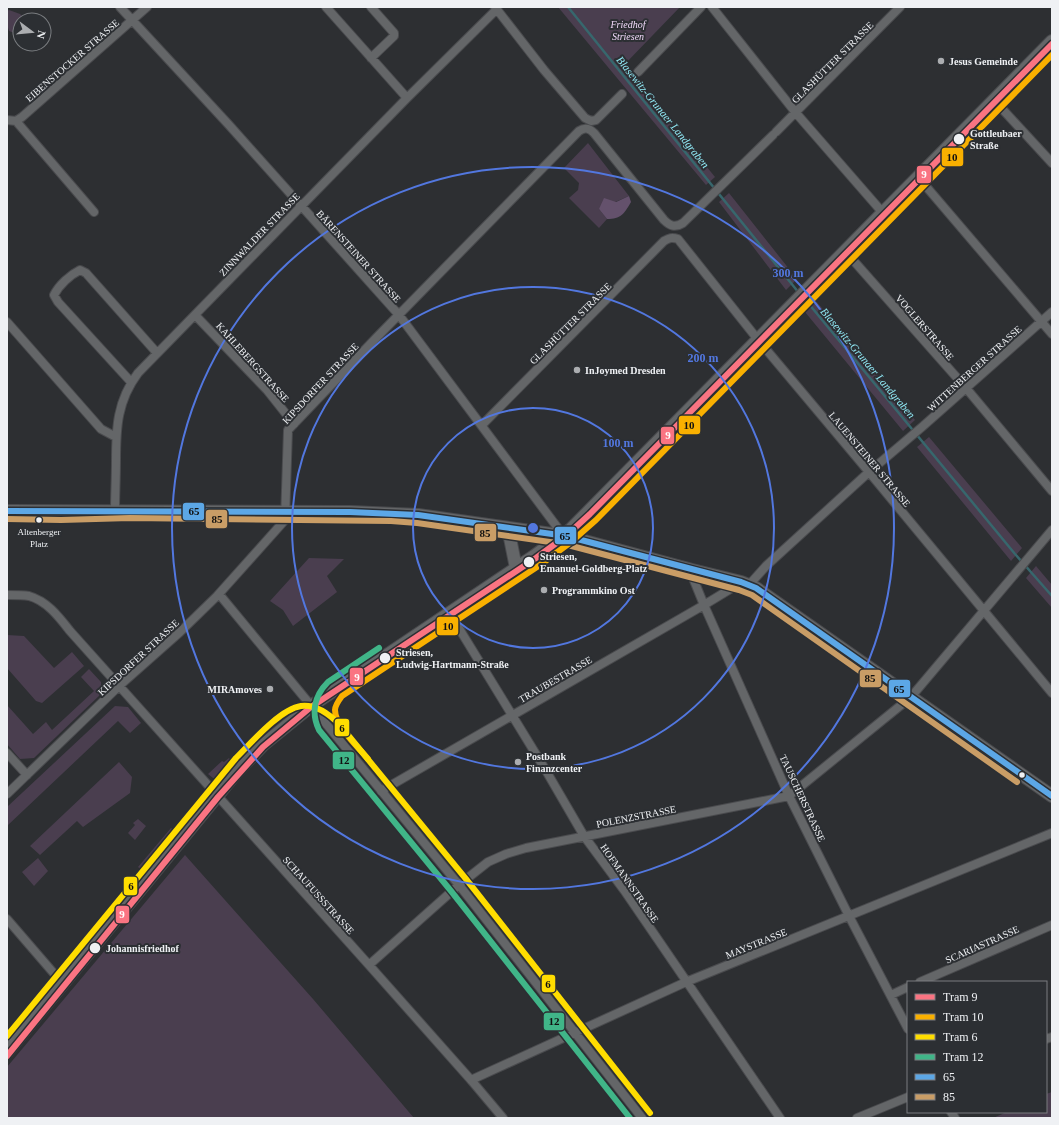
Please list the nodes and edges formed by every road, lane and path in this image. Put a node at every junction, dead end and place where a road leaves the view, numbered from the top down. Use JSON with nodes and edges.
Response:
{"nodes":[{"id":1,"x":120,"y":7,"type":"edge"},
{"id":2,"x":147,"y":7,"type":"edge"},
{"id":3,"x":326,"y":7,"type":"edge"},
{"id":4,"x":371,"y":7,"type":"edge"},
{"id":5,"x":701,"y":7,"type":"edge"},
{"id":6,"x":712,"y":7,"type":"edge"},
{"id":7,"x":900,"y":7,"type":"edge"},
{"id":8,"x":496,"y":8,"type":"edge"},
{"id":9,"x":132,"y":20,"type":"junction"},
{"id":10,"x":1052,"y":41,"type":"edge"},
{"id":11,"x":371,"y":58,"type":"junction"},
{"id":12,"x":638,"y":72,"type":"dead end"},
{"id":13,"x":622,"y":94,"type":"dead end"},
{"id":14,"x":407,"y":98,"type":"junction"},
{"id":15,"x":994,"y":100,"type":"junction"},
{"id":16,"x":796,"y":113,"type":"junction"},
{"id":17,"x":7,"y":120,"type":"edge"},
{"id":18,"x":16,"y":121,"type":"junction"},
{"id":19,"x":587,"y":124,"type":"junction"},
{"id":20,"x":1052,"y":162,"type":"edge"},
{"id":21,"x":918,"y":177,"type":"junction"},
{"id":22,"x":301,"y":206,"type":"junction"},
{"id":23,"x":94,"y":212,"type":"dead end"},
{"id":24,"x":883,"y":213,"type":"junction"},
{"id":25,"x":674,"y":237,"type":"joint"},
{"id":26,"x":845,"y":251,"type":"junction"},
{"id":27,"x":1052,"y":312,"type":"edge"},
{"id":28,"x":195,"y":315,"type":"junction"},
{"id":29,"x":399,"y":315,"type":"junction"},
{"id":30,"x":7,"y":322,"type":"edge"},
{"id":31,"x":1041,"y":322,"type":"junction"},
{"id":32,"x":1052,"y":334,"type":"edge"},
{"id":33,"x":758,"y":340,"type":"junction"},
{"id":34,"x":157,"y":353,"type":"junction"},
{"id":35,"x":131,"y":382,"type":"junction"},
{"id":36,"x":966,"y":388,"type":"junction"},
{"id":37,"x":294,"y":424,"type":"junction"},
{"id":38,"x":482,"y":425,"type":"junction"},
{"id":39,"x":116,"y":437,"type":"junction"},
{"id":40,"x":869,"y":472,"type":"junction"},
{"id":41,"x":1052,"y":491,"type":"edge"},
{"id":42,"x":7,"y":511,"type":"edge"},
{"id":43,"x":115,"y":511,"type":"junction"},
{"id":44,"x":286,"y":512,"type":"junction"},
{"id":45,"x":508,"y":528,"type":"junction"},
{"id":46,"x":1052,"y":530,"type":"edge"},
{"id":47,"x":563,"y":535,"type":"junction"},
{"id":48,"x":516,"y":568,"type":"junction"},
{"id":49,"x":692,"y":570,"type":"junction"},
{"id":50,"x":736,"y":580,"type":"junction"},
{"id":51,"x":749,"y":584,"type":"junction"},
{"id":52,"x":219,"y":594,"type":"junction"},
{"id":53,"x":7,"y":595,"type":"edge"},
{"id":54,"x":704,"y":605,"type":"junction"},
{"id":55,"x":449,"y":612,"type":"junction"},
{"id":56,"x":984,"y":612,"type":"junction"},
{"id":57,"x":119,"y":686,"type":"junction"},
{"id":58,"x":1052,"y":693,"type":"edge"},
{"id":59,"x":911,"y":697,"type":"junction"},
{"id":60,"x":311,"y":706,"type":"junction"},
{"id":61,"x":513,"y":716,"type":"junction"},
{"id":62,"x":7,"y":752,"type":"edge"},
{"id":63,"x":27,"y":775,"type":"junction"},
{"id":64,"x":381,"y":791,"type":"junction"},
{"id":65,"x":7,"y":794,"type":"edge"},
{"id":66,"x":217,"y":796,"type":"junction"},
{"id":67,"x":789,"y":796,"type":"junction"},
{"id":68,"x":1052,"y":796,"type":"edge"},
{"id":69,"x":1052,"y":833,"type":"edge"},
{"id":70,"x":584,"y":836,"type":"junction"},
{"id":71,"x":459,"y":885,"type":"junction"},
{"id":72,"x":849,"y":916,"type":"junction"},
{"id":73,"x":7,"y":919,"type":"edge"},
{"id":74,"x":1052,"y":925,"type":"edge"},
{"id":75,"x":369,"y":965,"type":"junction"},
{"id":76,"x":922,"y":981,"type":"edge"},
{"id":77,"x":686,"y":982,"type":"junction"},
{"id":78,"x":63,"y":984,"type":"junction"},
{"id":79,"x":907,"y":987,"type":"edge"},
{"id":80,"x":891,"y":995,"type":"junction"},
{"id":81,"x":907,"y":1027,"type":"edge"},
{"id":82,"x":575,"y":1033,"type":"junction"},
{"id":83,"x":7,"y":1052,"type":"edge"},
{"id":84,"x":471,"y":1080,"type":"junction"},
{"id":85,"x":907,"y":1097,"type":"edge"},
{"id":86,"x":503,"y":1118,"type":"edge"},
{"id":87,"x":642,"y":1118,"type":"edge"},
{"id":88,"x":780,"y":1118,"type":"edge"},
{"id":89,"x":857,"y":1118,"type":"edge"}],
"edges":[{"from":1,"to":9,"type":"street","name":"BÄRENSTEINER STRASSE"},
{"from":2,"to":9,"type":"street","name":"EIBENSTOCKER STRASSE"},
{"from":3,"to":11,"type":"street"},
{"from":4,"to":11,"type":"street"},
{"from":5,"to":12,"type":"street"},
{"from":6,"to":16,"type":"street"},
{"from":7,"to":16,"type":"street","name":"GLASHÜTTER STRASSE"},
{"from":8,"to":14,"type":"street","name":"ZINNWALDER STRASSE"},
{"from":8,"to":19,"type":"street"},
{"from":9,"to":18,"type":"street","name":"EIBENSTOCKER STRASSE"},
{"from":9,"to":22,"type":"street","name":"BÄRENSTEINER STRASSE"},
{"from":10,"to":15,"type":"main road"},
{"from":11,"to":14,"type":"street"},
{"from":13,"to":19,"type":"street","name":"KIPSDORFER STRASSE"},
{"from":14,"to":22,"type":"street","name":"ZINNWALDER STRASSE"},
{"from":15,"to":20,"type":"street"},
{"from":15,"to":21,"type":"main road"},
{"from":16,"to":19,"type":"street","name":"GLASHÜTTER STRASSE"},
{"from":16,"to":24,"type":"street"},
{"from":17,"to":18,"type":"street"},
{"from":18,"to":23,"type":"street"},
{"from":19,"to":29,"type":"street","name":"KIPSDORFER STRASSE"},
{"from":21,"to":24,"type":"main road"},
{"from":21,"to":31,"type":"street"},
{"from":22,"to":28,"type":"street","name":"ZINNWALDER STRASSE"},
{"from":22,"to":29,"type":"street","name":"BÄRENSTEINER STRASSE"},
{"from":24,"to":26,"type":"main road"},
{"from":25,"to":33,"type":"street","name":"LAUENSTEINER STRASSE"},
{"from":25,"to":38,"type":"street","name":"GLASHÜTTER STRASSE"},
{"from":26,"to":33,"type":"main road"},
{"from":26,"to":36,"type":"street","name":"VOGLERSTRASSE"},
{"from":27,"to":31,"type":"street","name":"WITTENBERGER STRASSE"},
{"from":28,"to":34,"type":"street","name":"ZINNWALDER STRASSE"},
{"from":28,"to":37,"type":"street","name":"KAHLEBERGSTRASSE"},
{"from":29,"to":37,"type":"street","name":"KIPSDORFER STRASSE"},
{"from":29,"to":38,"type":"street","name":"BÄRENSTEINER STRASSE"},
{"from":30,"to":39,"type":"street"},
{"from":31,"to":32,"type":"street"},
{"from":31,"to":36,"type":"street","name":"WITTENBERGER STRASSE"},
{"from":33,"to":40,"type":"street","name":"LAUENSTEINER STRASSE"},
{"from":33,"to":47,"type":"main road"},
{"from":34,"to":35,"type":"street","name":"ZINNWALDER STRASSE"},
{"from":34,"to":35,"type":"street"},
{"from":35,"to":39,"type":"street","name":"ZINNWALDER STRASSE"},
{"from":36,"to":40,"type":"street","name":"WITTENBERGER STRASSE"},
{"from":36,"to":41,"type":"street","name":"VOGLERSTRASSE"},
{"from":37,"to":44,"type":"street","name":"KIPSDORFER STRASSE"},
{"from":38,"to":47,"type":"street","name":"BÄRENSTEINER STRASSE"},
{"from":39,"to":43,"type":"street","name":"ZINNWALDER STRASSE"},
{"from":40,"to":51,"type":"street","name":"WITTENBERGER STRASSE"},
{"from":40,"to":56,"type":"street","name":"LAUENSTEINER STRASSE"},
{"from":42,"to":43,"type":"main road"},
{"from":43,"to":44,"type":"main road"},
{"from":44,"to":45,"type":"main road"},
{"from":44,"to":52,"type":"street","name":"KIPSDORFER STRASSE"},
{"from":45,"to":47,"type":"main road"},
{"from":45,"to":48,"type":"main road"},
{"from":46,"to":56,"type":"street","name":"POLENZSTRASSE"},
{"from":47,"to":48,"type":"main road"},
{"from":47,"to":49,"type":"main road"},
{"from":48,"to":55,"type":"main road"},
{"from":49,"to":50,"type":"main road"},
{"from":49,"to":54,"type":"street","name":"TAUSCHERSTRASSE"},
{"from":50,"to":51,"type":"main road"},
{"from":50,"to":54,"type":"street","name":"TRAUBESTRASSE"},
{"from":51,"to":59,"type":"main road"},
{"from":52,"to":57,"type":"street","name":"KIPSDORFER STRASSE"},
{"from":52,"to":60,"type":"street"},
{"from":53,"to":57,"type":"street","name":"SCHAUFUSSSTRASSE"},
{"from":54,"to":61,"type":"street","name":"TRAUBESTRASSE"},
{"from":54,"to":67,"type":"street","name":"TAUSCHERSTRASSE"},
{"from":55,"to":60,"type":"main road"},
{"from":55,"to":61,"type":"street","name":"HOFMANNSTRASSE"},
{"from":56,"to":58,"type":"street","name":"LAUENSTEINER STRASSE"},
{"from":56,"to":59,"type":"street","name":"POLENZSTRASSE"},
{"from":57,"to":63,"type":"street","name":"KIPSDORFER STRASSE"},
{"from":57,"to":66,"type":"street","name":"SCHAUFUSSSTRASSE"},
{"from":59,"to":67,"type":"street","name":"POLENZSTRASSE"},
{"from":59,"to":68,"type":"main road"},
{"from":60,"to":64,"type":"street"},
{"from":60,"to":66,"type":"main road"},
{"from":61,"to":64,"type":"street","name":"TRAUBESTRASSE"},
{"from":61,"to":70,"type":"street","name":"HOFMANNSTRASSE"},
{"from":62,"to":63,"type":"street"},
{"from":63,"to":65,"type":"street","name":"KIPSDORFER STRASSE"},
{"from":64,"to":71,"type":"street"},
{"from":66,"to":75,"type":"street","name":"SCHAUFUSSSTRASSE"},
{"from":66,"to":78,"type":"main road"},
{"from":67,"to":70,"type":"street","name":"POLENZSTRASSE"},
{"from":67,"to":72,"type":"street","name":"TAUSCHERSTRASSE"},
{"from":69,"to":72,"type":"street","name":"MAYSTRASSE"},
{"from":70,"to":71,"type":"street","name":"POLENZSTRASSE"},
{"from":70,"to":77,"type":"street","name":"HOFMANNSTRASSE"},
{"from":71,"to":75,"type":"street","name":"POLENZSTRASSE"},
{"from":71,"to":82,"type":"street"},
{"from":72,"to":77,"type":"street","name":"MAYSTRASSE"},
{"from":72,"to":80,"type":"street","name":"TAUSCHERSTRASSE"},
{"from":73,"to":78,"type":"street"},
{"from":74,"to":76,"type":"street","name":"SCARIASTRASSE"},
{"from":75,"to":84,"type":"street","name":"SCHAUFUSSSTRASSE"},
{"from":77,"to":82,"type":"street","name":"MAYSTRASSE"},
{"from":77,"to":88,"type":"street","name":"HOFMANNSTRASSE"},
{"from":78,"to":83,"type":"main road"},
{"from":79,"to":80,"type":"street"},
{"from":80,"to":81,"type":"street","name":"TAUSCHERSTRASSE"},
{"from":82,"to":84,"type":"street","name":"MAYSTRASSE"},
{"from":82,"to":87,"type":"street"},
{"from":84,"to":86,"type":"street","name":"SCHAUFUSSSTRASSE"},
{"from":85,"to":89,"type":"street"}]}
